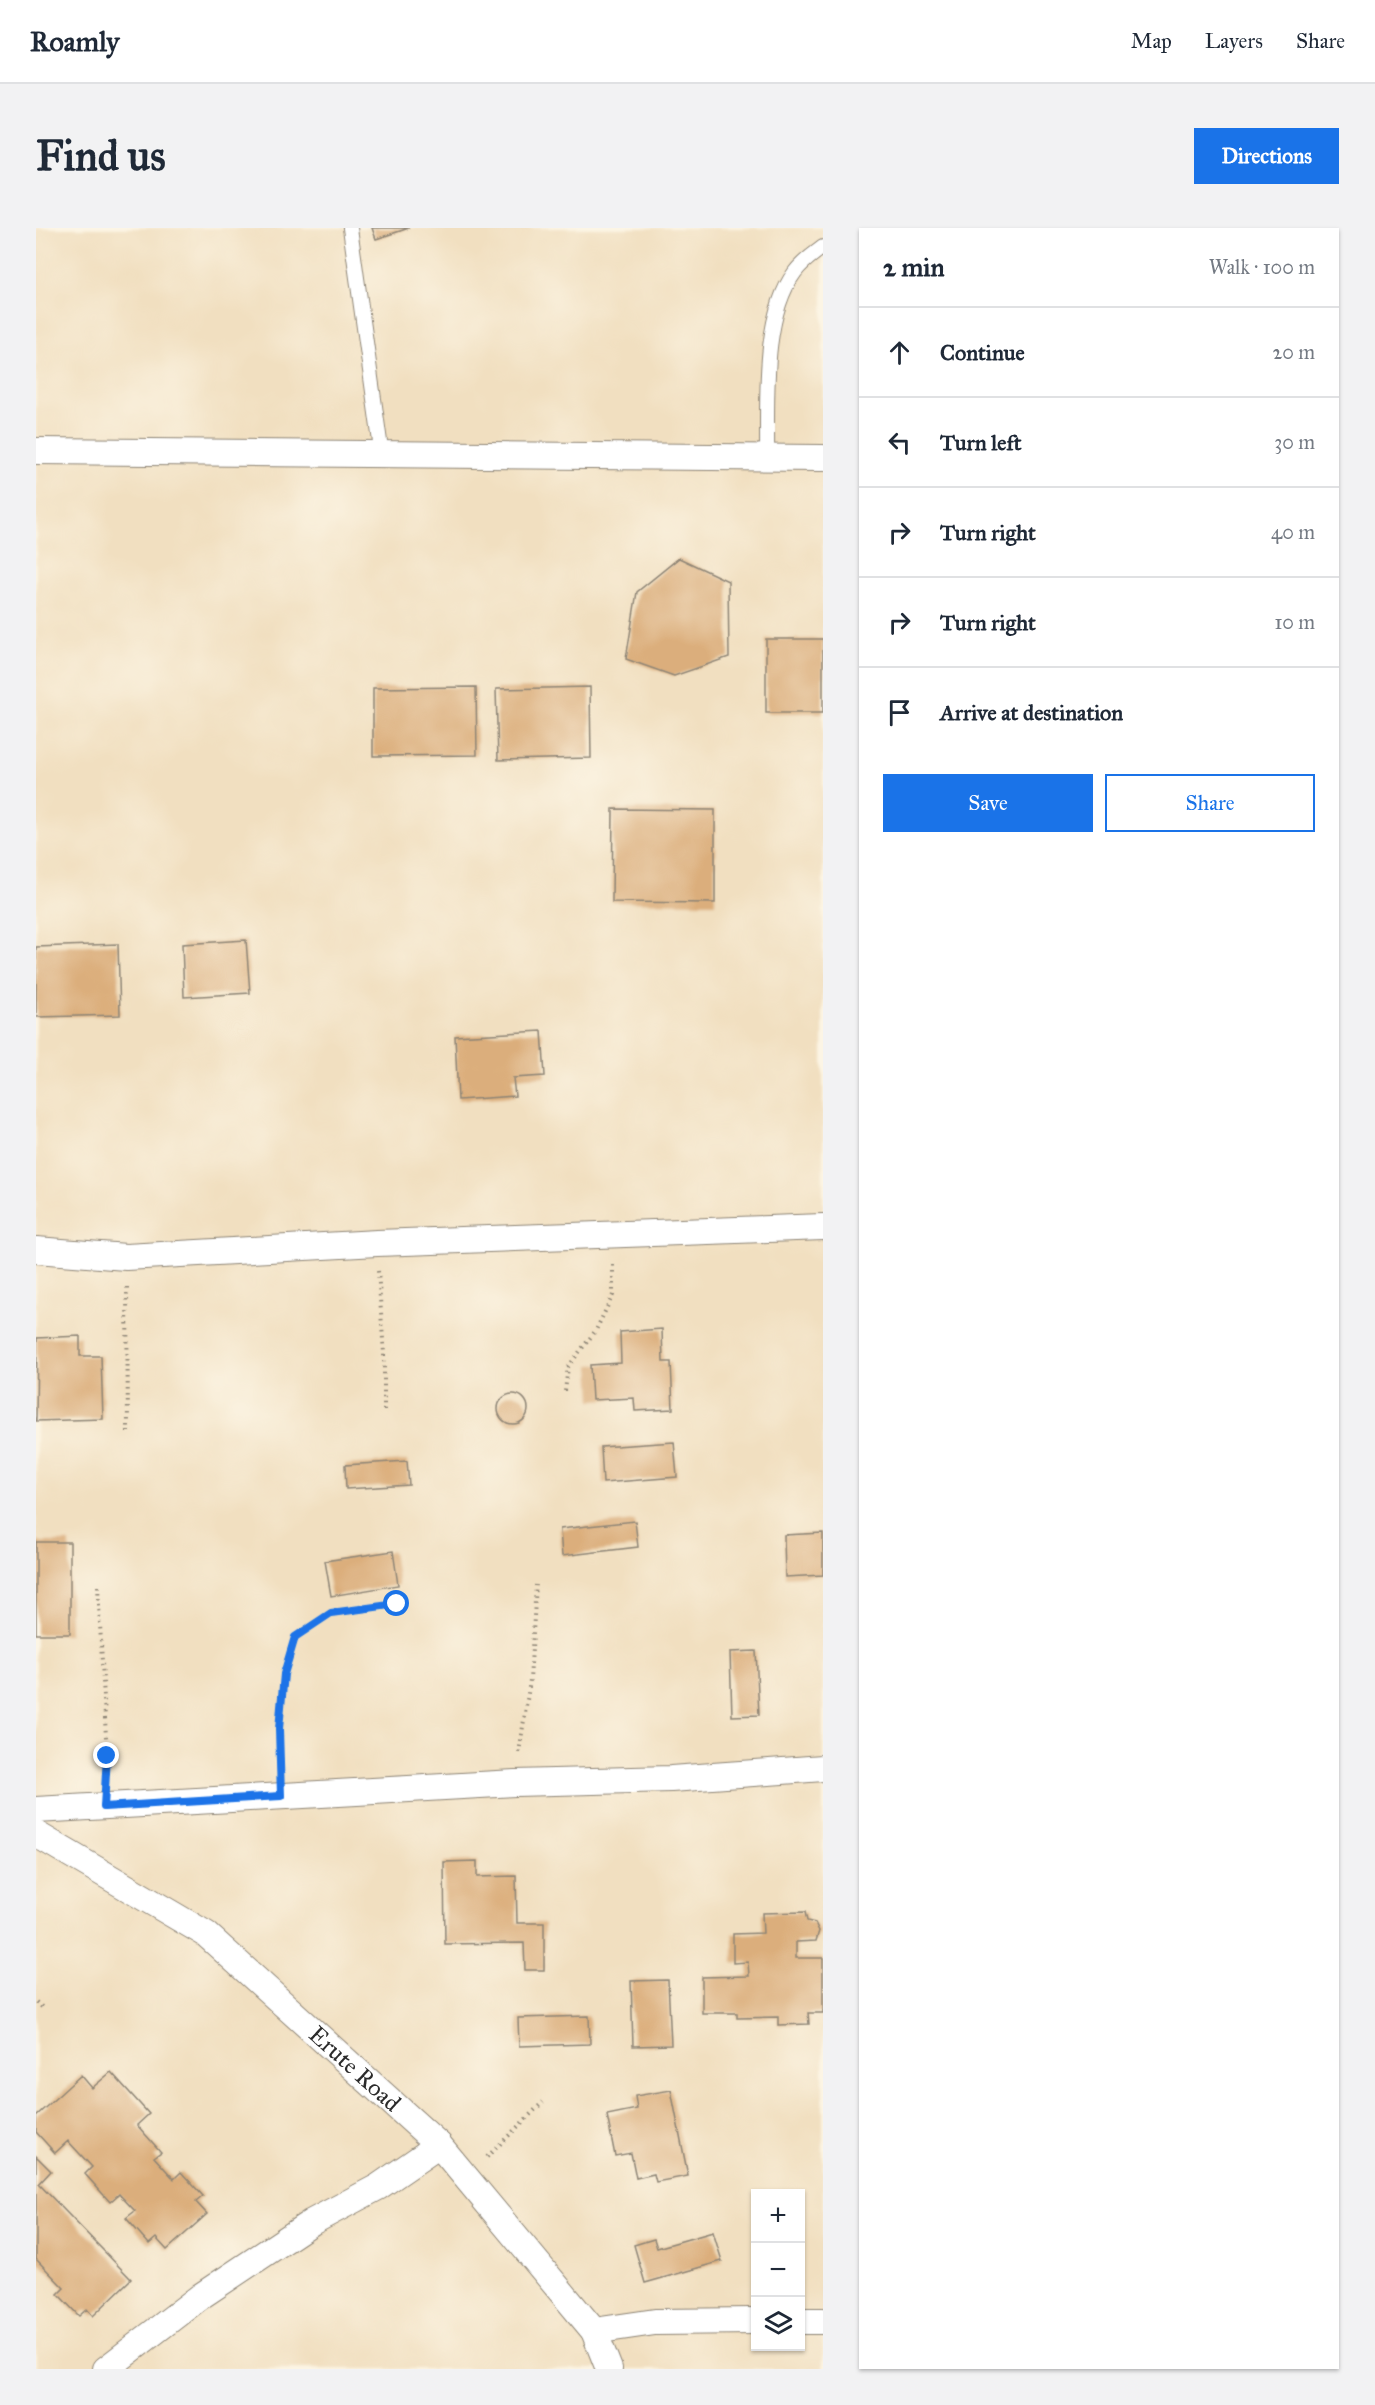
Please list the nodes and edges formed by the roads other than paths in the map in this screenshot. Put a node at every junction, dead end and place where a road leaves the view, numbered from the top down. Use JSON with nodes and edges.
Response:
{"nodes":[{"id":1,"x":350,"y":228,"type":"edge"},
{"id":2,"x":823,"y":247,"type":"edge"},
{"id":3,"x":36,"y":451,"type":"edge"},
{"id":4,"x":382,"y":456,"type":"junction"},
{"id":5,"x":767,"y":458,"type":"junction"},
{"id":6,"x":823,"y":458,"type":"edge"},
{"id":7,"x":823,"y":1227,"type":"edge"},
{"id":8,"x":36,"y":1250,"type":"edge"},
{"id":9,"x":823,"y":1768,"type":"edge"},
{"id":10,"x":36,"y":1810,"type":"edge"},
{"id":11,"x":36,"y":1834,"type":"edge"},
{"id":12,"x":439,"y":2145,"type":"junction"},
{"id":13,"x":823,"y":2320,"type":"edge"},
{"id":14,"x":751,"y":2321,"type":"edge"},
{"id":15,"x":805,"y":2321,"type":"edge"},
{"id":16,"x":594,"y":2331,"type":"junction"},
{"id":17,"x":106,"y":2369,"type":"edge"},
{"id":18,"x":609,"y":2369,"type":"edge"}],
"edges":[{"from":1,"to":4,"type":"lane"},
{"from":2,"to":5,"type":"lane"},
{"from":3,"to":4,"type":"street"},
{"from":4,"to":5,"type":"street"},
{"from":5,"to":6,"type":"street"},
{"from":7,"to":8,"type":"street"},
{"from":9,"to":10,"type":"street"},
{"from":11,"to":12,"type":"street","name":"Erute Road"},
{"from":12,"to":16,"type":"street","name":"Erute Road"},
{"from":12,"to":17,"type":"street"},
{"from":13,"to":15,"type":"street"},
{"from":14,"to":16,"type":"street"},
{"from":16,"to":18,"type":"street","name":"Erute Road"}]}
